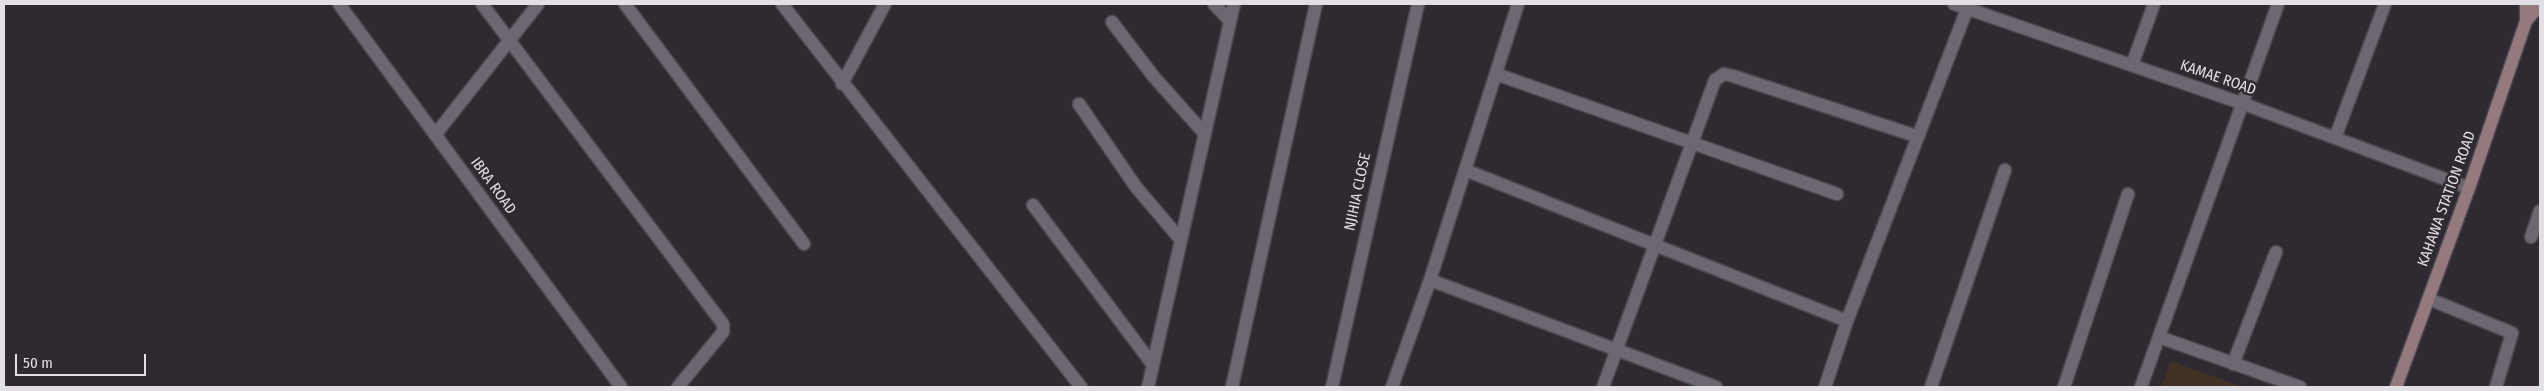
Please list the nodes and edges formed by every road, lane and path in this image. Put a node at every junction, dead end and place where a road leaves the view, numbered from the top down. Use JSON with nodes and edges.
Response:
{"nodes":[{"id":1,"x":340,"y":4,"type":"edge"},
{"id":2,"x":482,"y":4,"type":"edge"},
{"id":3,"x":538,"y":4,"type":"edge"},
{"id":4,"x":625,"y":4,"type":"edge"},
{"id":5,"x":782,"y":4,"type":"edge"},
{"id":6,"x":885,"y":4,"type":"edge"},
{"id":7,"x":1214,"y":4,"type":"edge"},
{"id":8,"x":1234,"y":4,"type":"edge"},
{"id":9,"x":1316,"y":4,"type":"edge"},
{"id":10,"x":1418,"y":4,"type":"edge"},
{"id":11,"x":1518,"y":4,"type":"edge"},
{"id":12,"x":1954,"y":4,"type":"edge"},
{"id":13,"x":2154,"y":4,"type":"edge"},
{"id":14,"x":2278,"y":4,"type":"edge"},
{"id":15,"x":2385,"y":4,"type":"edge"},
{"id":16,"x":1968,"y":6,"type":"edge"},
{"id":17,"x":2535,"y":8,"type":"edge"},
{"id":18,"x":1230,"y":20,"type":"junction"},
{"id":19,"x":1112,"y":22,"type":"dead end"},
{"id":20,"x":510,"y":42,"type":"junction"},
{"id":21,"x":2132,"y":64,"type":"junction"},
{"id":22,"x":1496,"y":74,"type":"junction"},
{"id":23,"x":842,"y":84,"type":"junction"},
{"id":24,"x":1079,"y":104,"type":"dead end"},
{"id":25,"x":2244,"y":104,"type":"junction"},
{"id":26,"x":1204,"y":134,"type":"junction"},
{"id":27,"x":435,"y":135,"type":"junction"},
{"id":28,"x":1916,"y":136,"type":"junction"},
{"id":29,"x":2335,"y":138,"type":"junction"},
{"id":30,"x":1693,"y":144,"type":"junction"},
{"id":31,"x":1465,"y":170,"type":"junction"},
{"id":32,"x":2005,"y":170,"type":"dead end"},
{"id":33,"x":2469,"y":188,"type":"junction"},
{"id":34,"x":1837,"y":194,"type":"dead end"},
{"id":35,"x":2128,"y":194,"type":"dead end"},
{"id":36,"x":1033,"y":205,"type":"dead end"},
{"id":37,"x":2540,"y":211,"type":"edge"},
{"id":38,"x":2531,"y":238,"type":"dead end"},
{"id":39,"x":1181,"y":240,"type":"junction"},
{"id":40,"x":804,"y":244,"type":"dead end"},
{"id":41,"x":1656,"y":245,"type":"junction"},
{"id":42,"x":2276,"y":252,"type":"dead end"},
{"id":43,"x":1430,"y":280,"type":"junction"},
{"id":44,"x":2429,"y":299,"type":"junction"},
{"id":45,"x":1847,"y":321,"type":"junction"},
{"id":46,"x":2159,"y":337,"type":"junction"},
{"id":47,"x":1618,"y":349,"type":"junction"},
{"id":48,"x":2233,"y":364,"type":"junction"},
{"id":49,"x":1153,"y":365,"type":"junction"},
{"id":50,"x":685,"y":385,"type":"edge"},
{"id":51,"x":621,"y":387,"type":"edge"},
{"id":52,"x":1080,"y":387,"type":"edge"},
{"id":53,"x":1148,"y":387,"type":"edge"},
{"id":54,"x":1232,"y":387,"type":"edge"},
{"id":55,"x":1332,"y":387,"type":"edge"},
{"id":56,"x":1392,"y":387,"type":"edge"},
{"id":57,"x":1603,"y":387,"type":"edge"},
{"id":58,"x":1716,"y":387,"type":"edge"},
{"id":59,"x":1825,"y":387,"type":"edge"},
{"id":60,"x":1931,"y":387,"type":"edge"},
{"id":61,"x":2064,"y":387,"type":"edge"},
{"id":62,"x":2141,"y":387,"type":"edge"},
{"id":63,"x":2300,"y":387,"type":"edge"},
{"id":64,"x":2396,"y":387,"type":"edge"},
{"id":65,"x":2496,"y":387,"type":"edge"}],
"edges":[{"from":1,"to":27,"type":"street","name":"IBRA ROAD"},
{"from":2,"to":20,"type":"street"},
{"from":3,"to":20,"type":"street"},
{"from":4,"to":40,"type":"street"},
{"from":5,"to":23,"type":"street"},
{"from":6,"to":23,"type":"street"},
{"from":7,"to":18,"type":"street"},
{"from":8,"to":18,"type":"street"},
{"from":9,"to":54,"type":"street"},
{"from":10,"to":55,"type":"street","name":"NJIHIA CLOSE"},
{"from":11,"to":22,"type":"street"},
{"from":12,"to":16,"type":"street","name":"KAMAE ROAD"},
{"from":13,"to":21,"type":"street"},
{"from":14,"to":25,"type":"street"},
{"from":15,"to":29,"type":"street"},
{"from":16,"to":21,"type":"street","name":"KAMAE ROAD"},
{"from":16,"to":28,"type":"street"},
{"from":17,"to":33,"type":"street","name":"KAHAWA STATION ROAD"},
{"from":18,"to":26,"type":"street"},
{"from":19,"to":26,"type":"street"},
{"from":20,"to":27,"type":"street"},
{"from":20,"to":50,"type":"street"},
{"from":21,"to":25,"type":"street","name":"KAMAE ROAD"},
{"from":22,"to":30,"type":"street"},
{"from":22,"to":31,"type":"street"},
{"from":23,"to":52,"type":"street"},
{"from":24,"to":39,"type":"street"},
{"from":25,"to":29,"type":"street","name":"KAMAE ROAD"},
{"from":25,"to":46,"type":"street"},
{"from":26,"to":39,"type":"street"},
{"from":27,"to":51,"type":"street","name":"IBRA ROAD"},
{"from":28,"to":30,"type":"street"},
{"from":28,"to":45,"type":"street"},
{"from":29,"to":33,"type":"street","name":"KAMAE ROAD"},
{"from":30,"to":34,"type":"street"},
{"from":30,"to":41,"type":"street"},
{"from":31,"to":41,"type":"street"},
{"from":31,"to":43,"type":"street"},
{"from":32,"to":60,"type":"street"},
{"from":33,"to":44,"type":"street","name":"KAHAWA STATION ROAD"},
{"from":35,"to":61,"type":"street"},
{"from":36,"to":49,"type":"street"},
{"from":37,"to":38,"type":"street"},
{"from":39,"to":49,"type":"street"},
{"from":41,"to":45,"type":"street"},
{"from":41,"to":47,"type":"street"},
{"from":42,"to":48,"type":"street"},
{"from":43,"to":47,"type":"street"},
{"from":43,"to":56,"type":"street"},
{"from":44,"to":64,"type":"street","name":"KAHAWA STATION ROAD"},
{"from":44,"to":65,"type":"street"},
{"from":45,"to":59,"type":"street"},
{"from":46,"to":48,"type":"street"},
{"from":46,"to":62,"type":"street"},
{"from":47,"to":57,"type":"street"},
{"from":47,"to":58,"type":"street"},
{"from":48,"to":63,"type":"street"},
{"from":49,"to":53,"type":"street"}]}
